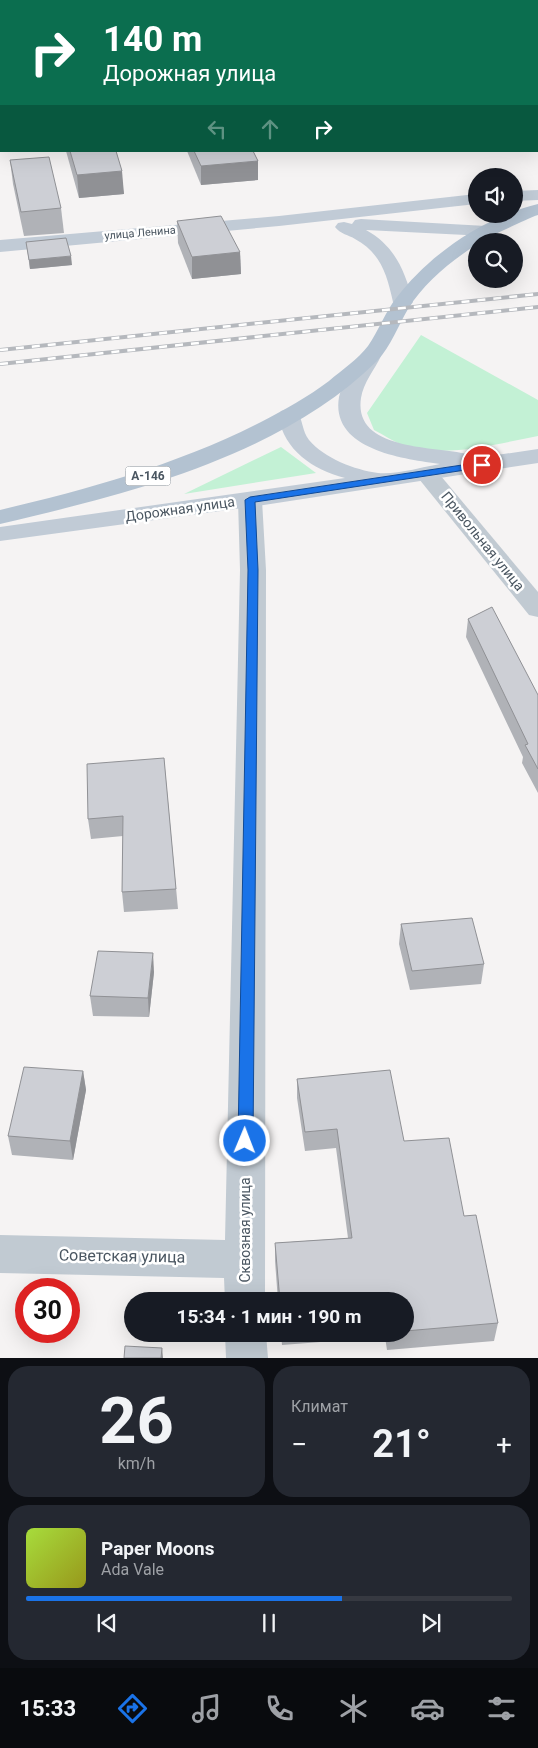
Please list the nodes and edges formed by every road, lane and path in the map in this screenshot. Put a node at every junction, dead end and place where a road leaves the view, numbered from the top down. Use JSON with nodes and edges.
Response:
{"nodes":[{"id":1,"x":538,"y":195,"type":"edge"},
{"id":2,"x":523,"y":196,"type":"edge"},
{"id":3,"x":468,"y":200,"type":"edge"},
{"id":4,"x":538,"y":209,"type":"edge"},
{"id":5,"x":280,"y":221,"type":"junction"},
{"id":6,"x":313,"y":222,"type":"junction"},
{"id":7,"x":486,"y":231,"type":"junction"},
{"id":8,"x":0,"y":246,"type":"edge"},
{"id":9,"x":404,"y":302,"type":"junction"},
{"id":10,"x":371,"y":356,"type":"junction"},
{"id":11,"x":289,"y":416,"type":"junction"},
{"id":12,"x":538,"y":456,"type":"edge"},
{"id":13,"x":500,"y":462,"type":"junction"},
{"id":14,"x":427,"y":474,"type":"junction"},
{"id":15,"x":382,"y":480,"type":"junction"},
{"id":16,"x":250,"y":500,"type":"junction"},
{"id":17,"x":56,"y":505,"type":"junction"},
{"id":18,"x":0,"y":517,"type":"edge"},
{"id":19,"x":0,"y":534,"type":"edge"},
{"id":20,"x":538,"y":609,"type":"edge"},
{"id":21,"x":0,"y":1254,"type":"edge"},
{"id":22,"x":244,"y":1259,"type":"junction"},
{"id":23,"x":245,"y":1292,"type":"edge"},
{"id":24,"x":246,"y":1342,"type":"edge"},
{"id":25,"x":247,"y":1358,"type":"edge"}],
"edges":[{"from":1,"to":2,"type":"main road"},
{"from":3,"to":5,"type":"main road","name":"улица Ленина"},
{"from":4,"to":7,"type":"main road","number":"А-146"},
{"from":5,"to":6,"type":"main road","name":"улица Ленина"},
{"from":5,"to":8,"type":"main road","name":"улица Ленина"},
{"from":6,"to":7,"type":"main road","name":"улица Ленина"},
{"from":6,"to":9,"type":"main road","name":"улица Ленина"},
{"from":7,"to":9,"type":"main road","number":"А-146"},
{"from":9,"to":10,"type":"main road","number":"А-146"},
{"from":10,"to":11,"type":"main road","number":"А-146"},
{"from":10,"to":13,"type":"main road"},
{"from":11,"to":15,"type":"main road"},
{"from":11,"to":17,"type":"main road","number":"А-146"},
{"from":12,"to":13,"type":"main road","name":"Дорожная улица"},
{"from":13,"to":14,"type":"main road","name":"Дорожная улица"},
{"from":14,"to":15,"type":"main road","name":"Дорожная улица"},
{"from":14,"to":20,"type":"street","name":"Привольная улица"},
{"from":15,"to":16,"type":"main road","name":"Дорожная улица"},
{"from":16,"to":17,"type":"main road"},
{"from":16,"to":19,"type":"main road","name":"Дорожная улица"},
{"from":16,"to":22,"type":"street","name":"Сквозная улица"},
{"from":17,"to":18,"type":"main road","number":"А-146"},
{"from":21,"to":22,"type":"street","name":"Советская улица"},
{"from":22,"to":23,"type":"street","name":"Сквозная улица"},
{"from":24,"to":25,"type":"street"}]}
